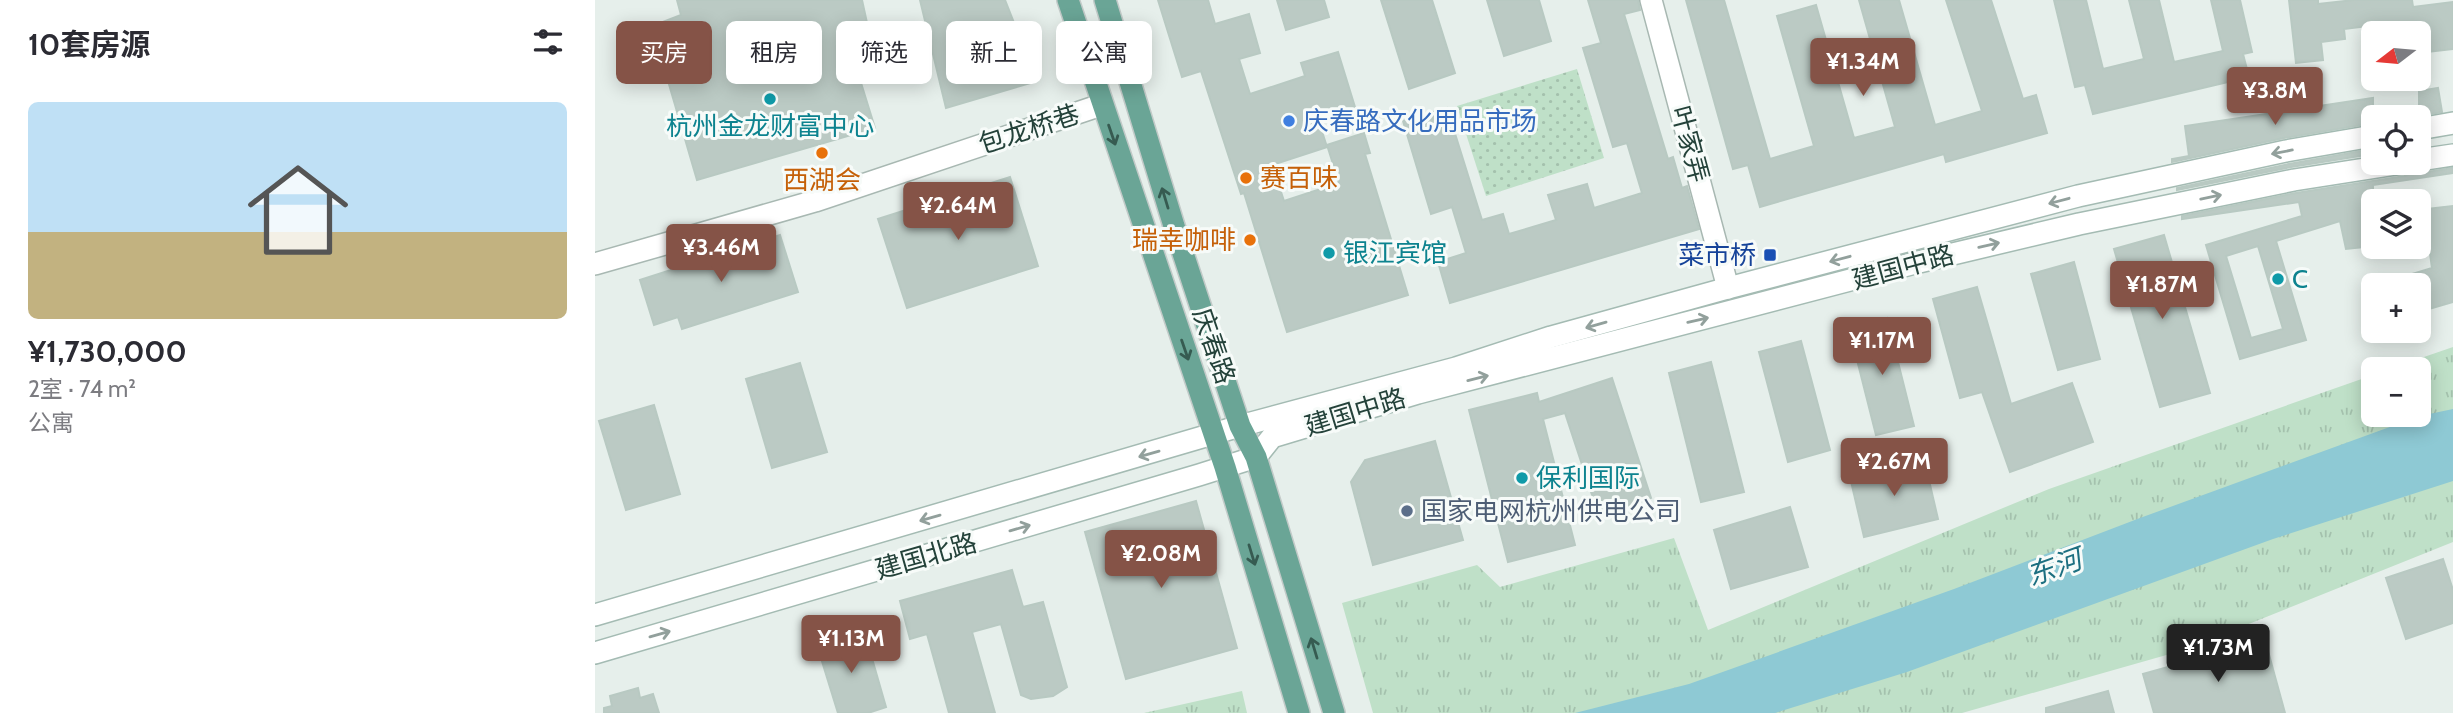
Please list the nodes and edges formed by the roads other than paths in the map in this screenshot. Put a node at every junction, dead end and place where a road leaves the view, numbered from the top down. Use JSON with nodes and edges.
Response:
{"nodes":[{"id":1,"x":1068,"y":0,"type":"edge"},
{"id":2,"x":1105,"y":0,"type":"edge"},
{"id":3,"x":1651,"y":0,"type":"edge"},
{"id":4,"x":1101,"y":105,"type":"junction"},
{"id":5,"x":2453,"y":123,"type":"edge"},
{"id":6,"x":2431,"y":127,"type":"edge"},
{"id":7,"x":2361,"y":138,"type":"edge"},
{"id":8,"x":2453,"y":155,"type":"edge"},
{"id":9,"x":2431,"y":158,"type":"edge"},
{"id":10,"x":2361,"y":170,"type":"edge"},
{"id":11,"x":595,"y":264,"type":"edge"},
{"id":12,"x":1728,"y":288,"type":"junction"},
{"id":13,"x":1240,"y":426,"type":"junction"},
{"id":14,"x":1214,"y":435,"type":"junction"},
{"id":15,"x":1256,"y":457,"type":"junction"},
{"id":16,"x":1225,"y":467,"type":"junction"},
{"id":17,"x":595,"y":615,"type":"edge"},
{"id":18,"x":595,"y":653,"type":"edge"},
{"id":19,"x":1299,"y":713,"type":"edge"},
{"id":20,"x":1334,"y":713,"type":"edge"}],
"edges":[{"from":1,"to":4,"type":"main road","name":"庆春路"},
{"from":13,"to":2,"type":"main road","name":"庆春路","one_way":true},
{"from":3,"to":12,"type":"main road","name":"叶家弄"},
{"from":4,"to":11,"type":"main road","name":"包龙桥巷"},
{"from":4,"to":14,"type":"main road","name":"庆春路","one_way":true},
{"from":5,"to":6,"type":"main road"},
{"from":7,"to":12,"type":"main road","name":"建国中路","one_way":true},
{"from":8,"to":9,"type":"main road"},
{"from":15,"to":10,"type":"main road","name":"建国中路","one_way":true},
{"from":12,"to":13,"type":"main road","name":"建国中路","one_way":true},
{"from":13,"to":14,"type":"main road","name":"建国北路"},
{"from":13,"to":15,"type":"main road","name":"庆春路"},
{"from":14,"to":16,"type":"main road","name":"庆春路"},
{"from":14,"to":17,"type":"main road","name":"建国北路","one_way":true},
{"from":15,"to":16,"type":"main road","name":"建国北路"},
{"from":20,"to":15,"type":"main road","name":"庆春路","one_way":true},
{"from":18,"to":16,"type":"main road","name":"建国北路","one_way":true},
{"from":16,"to":19,"type":"main road","name":"庆春路","one_way":true}]}
